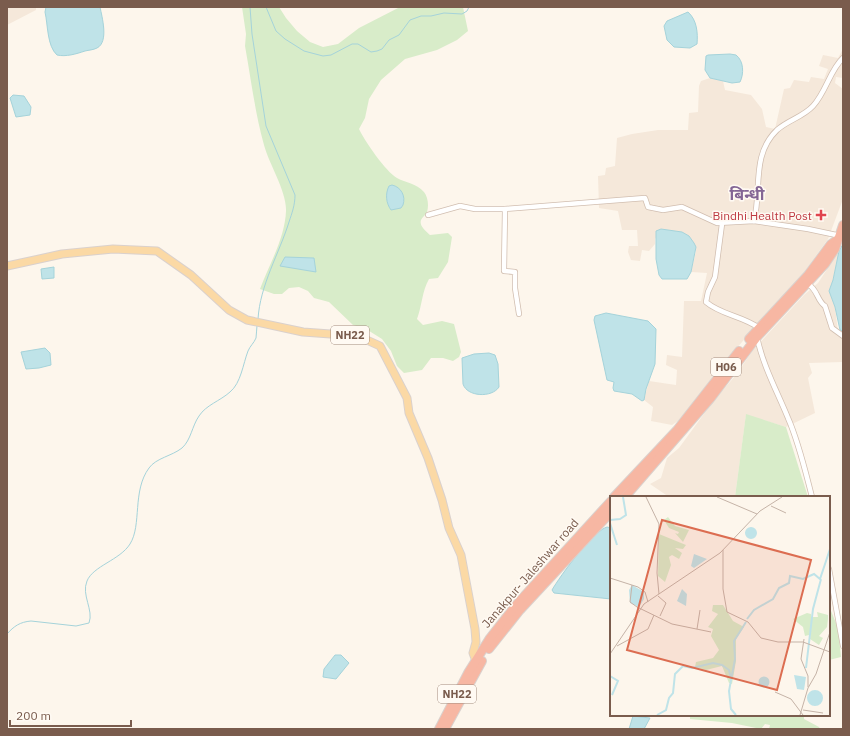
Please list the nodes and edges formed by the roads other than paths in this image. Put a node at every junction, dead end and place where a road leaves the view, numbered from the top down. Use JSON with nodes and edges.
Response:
{"nodes":[{"id":1,"x":843,"y":58,"type":"edge"},
{"id":2,"x":505,"y":209,"type":"junction"},
{"id":3,"x":428,"y":216,"type":"dead end"},
{"id":4,"x":754,"y":221,"type":"junction"},
{"id":5,"x":722,"y":224,"type":"junction"},
{"id":6,"x":843,"y":225,"type":"edge"},
{"id":7,"x":840,"y":237,"type":"edge"},
{"id":8,"x":7,"y":266,"type":"edge"},
{"id":9,"x":808,"y":284,"type":"junction"},
{"id":10,"x":519,"y":314,"type":"dead end"},
{"id":11,"x":759,"y":328,"type":"junction"},
{"id":12,"x":843,"y":336,"type":"edge"},
{"id":13,"x":757,"y":337,"type":"junction"},
{"id":14,"x":615,"y":496,"type":"edge"},
{"id":15,"x":626,"y":496,"type":"edge"},
{"id":16,"x":812,"y":496,"type":"edge"},
{"id":17,"x":610,"y":502,"type":"edge"},
{"id":18,"x":610,"y":513,"type":"edge"},
{"id":19,"x":830,"y":574,"type":"edge"},
{"id":20,"x":843,"y":646,"type":"edge"},
{"id":21,"x":478,"y":662,"type":"junction"},
{"id":22,"x":439,"y":729,"type":"edge"},
{"id":23,"x":445,"y":729,"type":"edge"}],
"edges":[{"from":1,"to":4,"type":"street"},
{"from":2,"to":3,"type":"street"},
{"from":2,"to":5,"type":"street"},
{"from":2,"to":10,"type":"street"},
{"from":4,"to":5,"type":"street"},
{"from":4,"to":7,"type":"street"},
{"from":5,"to":11,"type":"street"},
{"from":6,"to":7,"type":"highway","number":"H06"},
{"from":7,"to":9,"type":"highway","number":"H06"},
{"from":7,"to":11,"type":"highway","number":"H06"},
{"from":8,"to":21,"type":"main road","number":"NH22"},
{"from":9,"to":12,"type":"street"},
{"from":9,"to":13,"type":"highway","number":"H06"},
{"from":11,"to":14,"type":"highway","number":"H06"},
{"from":13,"to":15,"type":"highway","number":"H06"},
{"from":13,"to":16,"type":"street"},
{"from":17,"to":21,"type":"highway","name":"Janakpur- Jaleshwar road"},
{"from":18,"to":21,"type":"highway","name":"Janakpur- Jaleshwar road"},
{"from":19,"to":20,"type":"street"},
{"from":21,"to":22,"type":"highway","name":"Janakpur- Jaleshwar road","number":"NH22"},
{"from":21,"to":23,"type":"highway","name":"Janakpur- Jaleshwar road","number":"NH22"}]}
